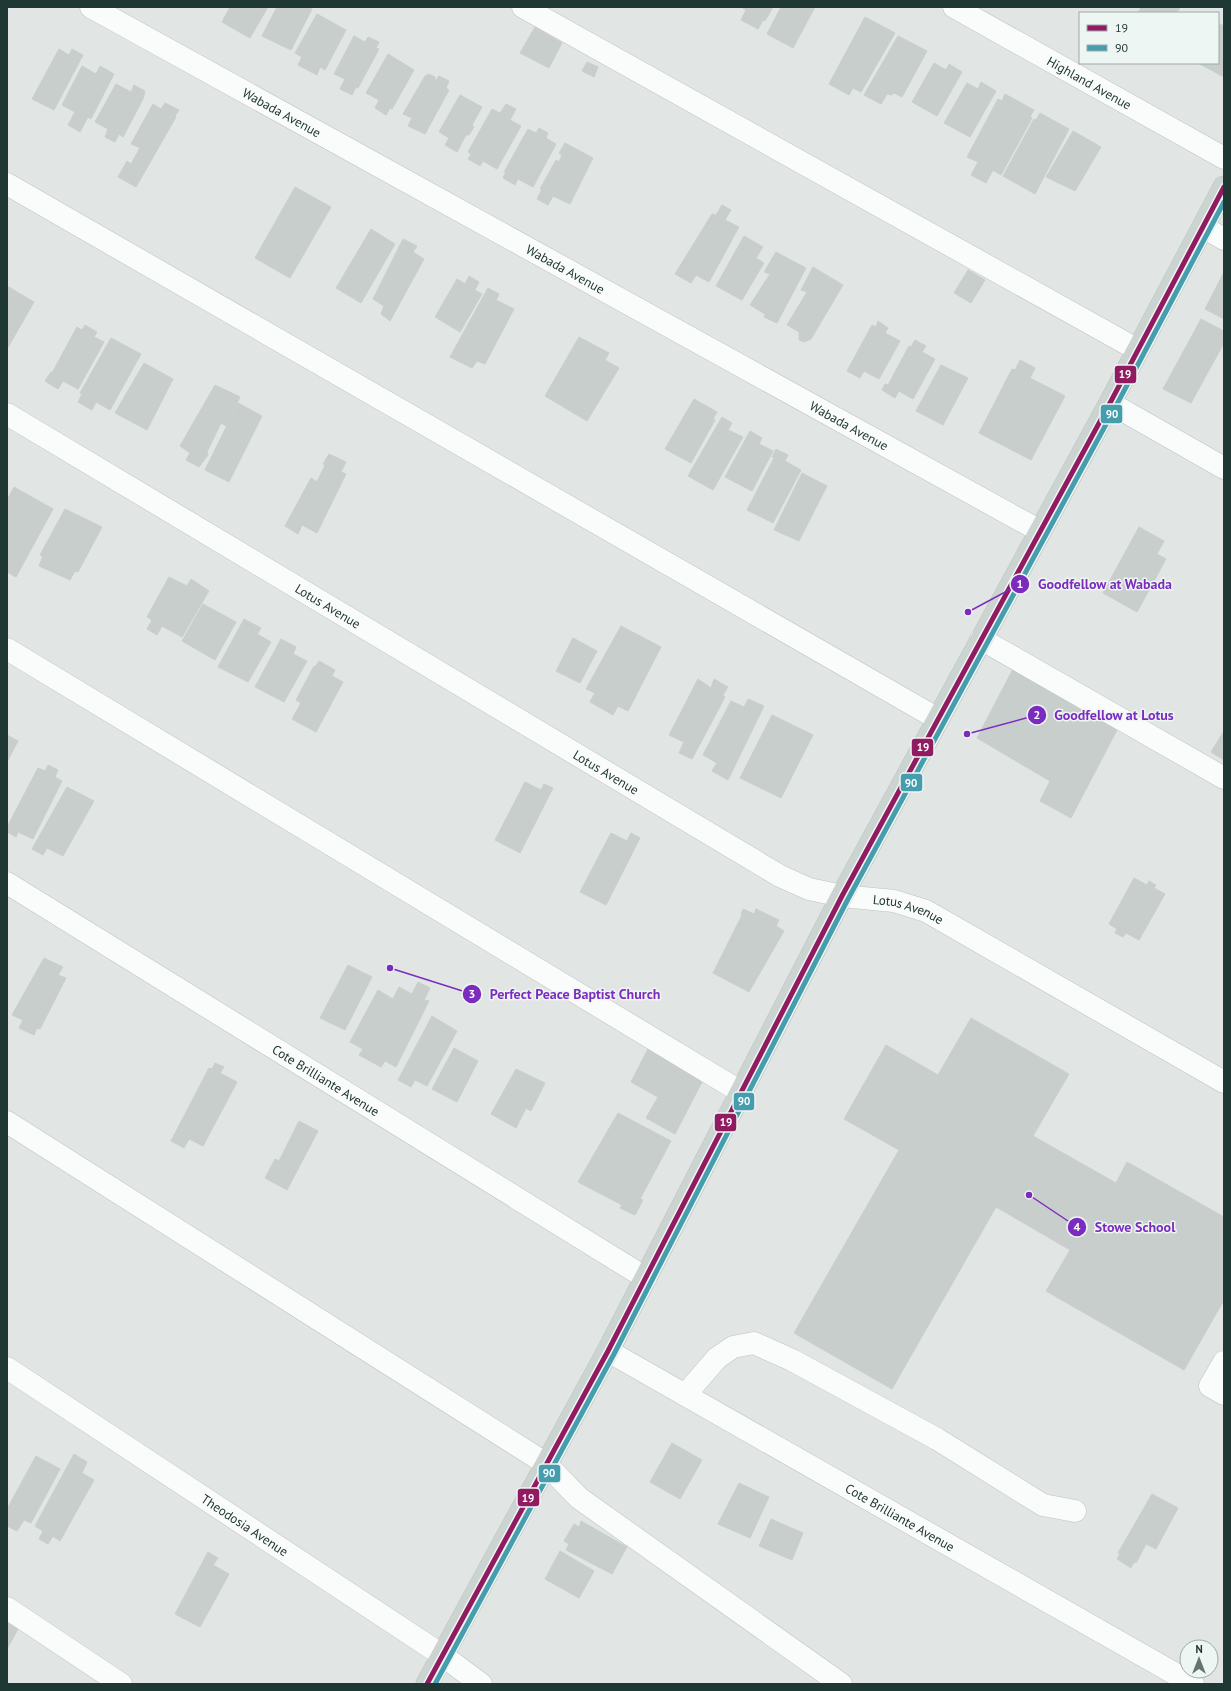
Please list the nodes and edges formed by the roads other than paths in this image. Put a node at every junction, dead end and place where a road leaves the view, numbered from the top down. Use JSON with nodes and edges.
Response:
{"nodes":[{"id":1,"x":91,"y":7,"type":"edge"},
{"id":2,"x":523,"y":7,"type":"edge"},
{"id":3,"x":954,"y":7,"type":"edge"},
{"id":4,"x":1224,"y":158,"type":"edge"},
{"id":5,"x":7,"y":184,"type":"edge"},
{"id":6,"x":1224,"y":187,"type":"edge"},
{"id":7,"x":1203,"y":227,"type":"junction"},
{"id":8,"x":1224,"y":239,"type":"edge"},
{"id":9,"x":1138,"y":350,"type":"junction"},
{"id":10,"x":1110,"y":404,"type":"junction"},
{"id":11,"x":7,"y":414,"type":"edge"},
{"id":12,"x":1224,"y":468,"type":"edge"},
{"id":13,"x":1040,"y":531,"type":"junction"},
{"id":14,"x":981,"y":639,"type":"junction"},
{"id":15,"x":7,"y":649,"type":"edge"},
{"id":16,"x":938,"y":719,"type":"junction"},
{"id":17,"x":1224,"y":778,"type":"edge"},
{"id":18,"x":7,"y":883,"type":"edge"},
{"id":19,"x":842,"y":896,"type":"junction"},
{"id":20,"x":1224,"y":1082,"type":"edge"},
{"id":21,"x":741,"y":1092,"type":"junction"},
{"id":22,"x":7,"y":1122,"type":"edge"},
{"id":23,"x":646,"y":1278,"type":"junction"},
{"id":24,"x":608,"y":1351,"type":"junction"},
{"id":25,"x":1224,"y":1362,"type":"edge"},
{"id":26,"x":7,"y":1368,"type":"edge"},
{"id":27,"x":685,"y":1394,"type":"junction"},
{"id":28,"x":1224,"y":1394,"type":"edge"},
{"id":29,"x":545,"y":1464,"type":"junction"},
{"id":30,"x":1075,"y":1511,"type":"dead end"},
{"id":31,"x":7,"y":1608,"type":"edge"},
{"id":32,"x":442,"y":1655,"type":"junction"},
{"id":33,"x":121,"y":1684,"type":"edge"},
{"id":34,"x":427,"y":1684,"type":"edge"},
{"id":35,"x":481,"y":1684,"type":"edge"},
{"id":36,"x":841,"y":1684,"type":"edge"},
{"id":37,"x":1193,"y":1684,"type":"edge"}],
"edges":[{"from":1,"to":13,"type":"street","name":"Wabada Avenue"},
{"from":2,"to":9,"type":"street"},
{"from":3,"to":4,"type":"street","name":"Highland Avenue"},
{"from":5,"to":16,"type":"street"},
{"from":6,"to":7,"type":"main road"},
{"from":7,"to":8,"type":"street"},
{"from":7,"to":9,"type":"main road"},
{"from":9,"to":10,"type":"main road"},
{"from":10,"to":12,"type":"street"},
{"from":10,"to":13,"type":"main road"},
{"from":11,"to":19,"type":"street","name":"Lotus Avenue"},
{"from":13,"to":14,"type":"main road"},
{"from":14,"to":16,"type":"main road"},
{"from":14,"to":17,"type":"street"},
{"from":15,"to":21,"type":"street"},
{"from":16,"to":19,"type":"main road"},
{"from":18,"to":23,"type":"street","name":"Cote Brilliante Avenue"},
{"from":19,"to":20,"type":"street","name":"Lotus Avenue"},
{"from":19,"to":21,"type":"main road"},
{"from":21,"to":23,"type":"main road"},
{"from":22,"to":29,"type":"street"},
{"from":23,"to":24,"type":"main road"},
{"from":24,"to":27,"type":"street","name":"Cote Brilliante Avenue"},
{"from":24,"to":29,"type":"main road"},
{"from":25,"to":28,"type":"street"},
{"from":26,"to":32,"type":"street","name":"Theodosia Avenue"},
{"from":27,"to":30,"type":"street"},
{"from":27,"to":37,"type":"street","name":"Cote Brilliante Avenue"},
{"from":29,"to":32,"type":"main road"},
{"from":29,"to":36,"type":"street"},
{"from":31,"to":33,"type":"street"},
{"from":32,"to":34,"type":"main road"},
{"from":32,"to":35,"type":"street","name":"Theodosia Avenue"}]}
